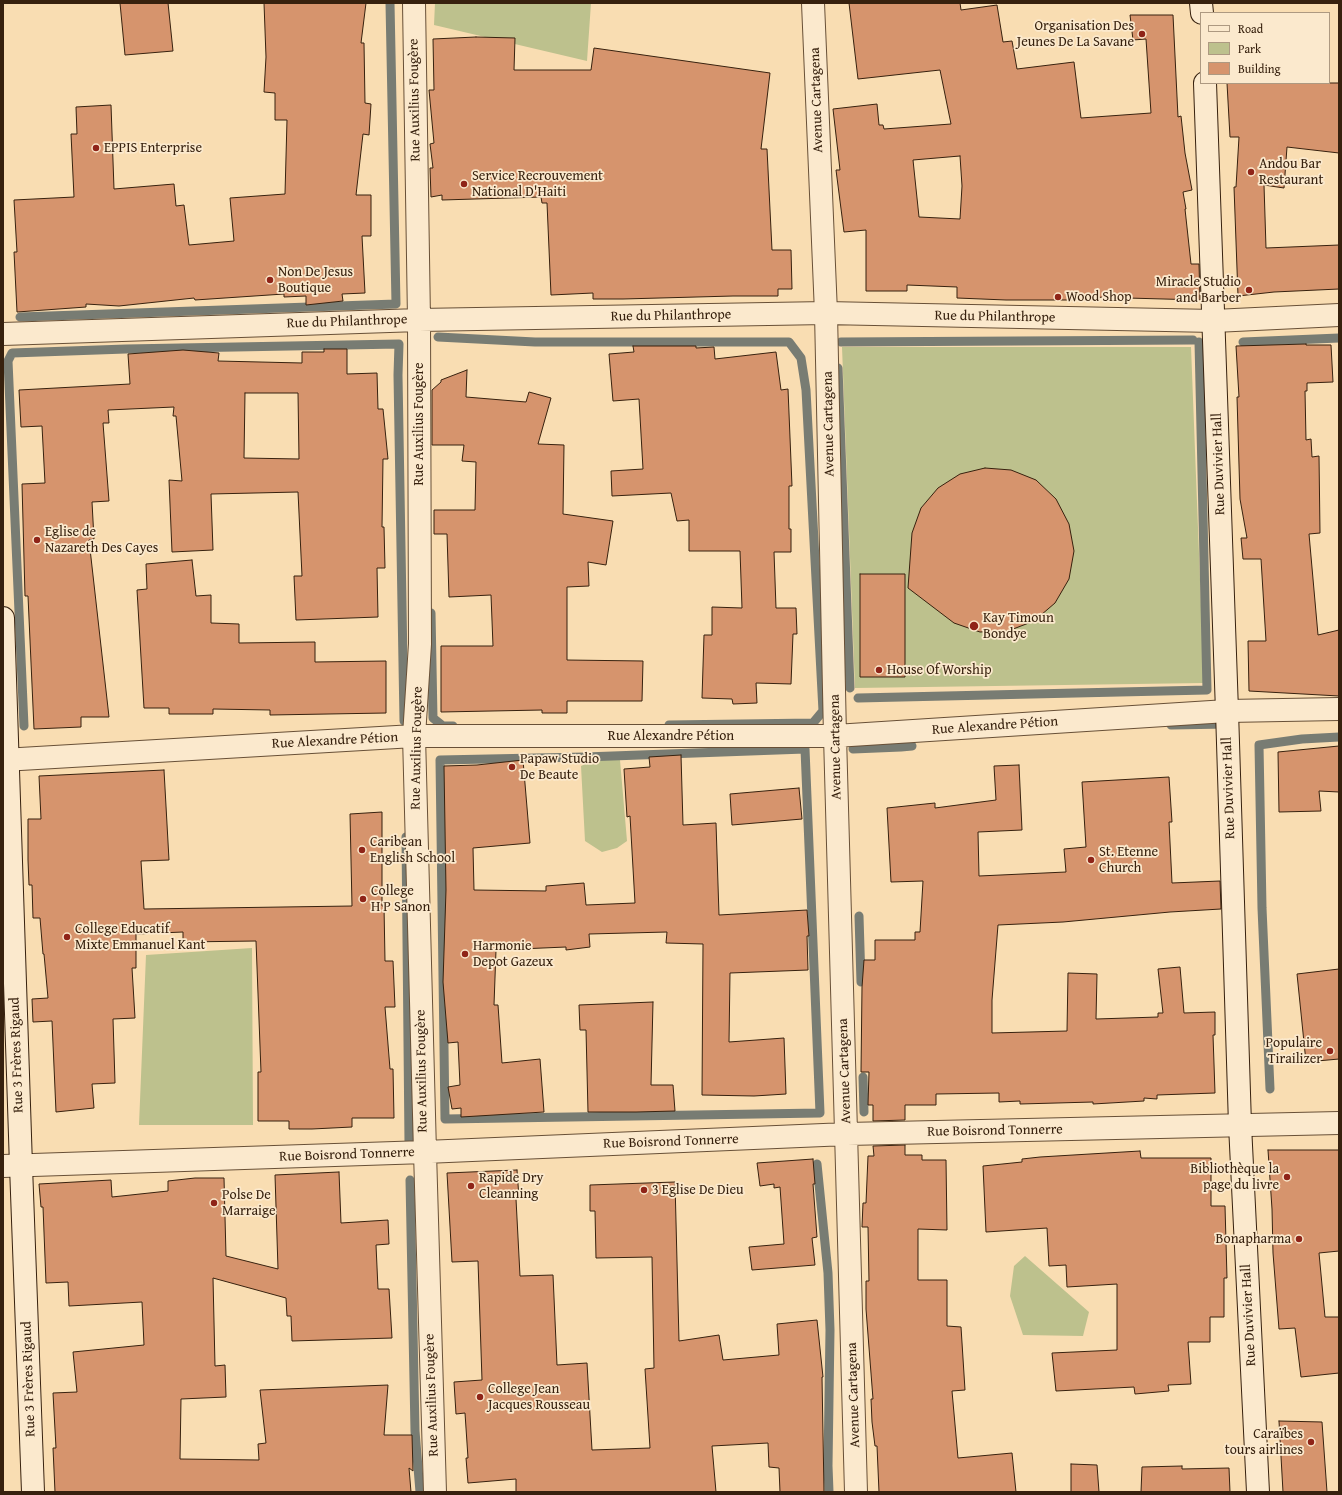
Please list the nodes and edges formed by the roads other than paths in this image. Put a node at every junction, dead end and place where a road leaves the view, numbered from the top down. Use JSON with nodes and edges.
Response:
{"nodes":[{"id":1,"x":414,"y":3,"type":"edge"},
{"id":2,"x":813,"y":3,"type":"edge"},
{"id":3,"x":1204,"y":84,"type":"edge"},
{"id":4,"x":826,"y":313,"type":"junction"},
{"id":5,"x":1339,"y":315,"type":"edge"},
{"id":6,"x":419,"y":320,"type":"junction"},
{"id":7,"x":1214,"y":321,"type":"junction"},
{"id":8,"x":3,"y":334,"type":"edge"},
{"id":9,"x":3,"y":618,"type":"edge"},
{"id":10,"x":1339,"y":709,"type":"edge"},
{"id":11,"x":1227,"y":711,"type":"junction"},
{"id":12,"x":414,"y":736,"type":"junction"},
{"id":13,"x":835,"y":736,"type":"junction"},
{"id":14,"x":5,"y":760,"type":"edge"},
{"id":15,"x":1339,"y":1123,"type":"edge"},
{"id":16,"x":1240,"y":1125,"type":"junction"},
{"id":17,"x":847,"y":1134,"type":"junction"},
{"id":18,"x":424,"y":1152,"type":"junction"},
{"id":19,"x":12,"y":1166,"type":"edge"},
{"id":20,"x":33,"y":1492,"type":"edge"},
{"id":21,"x":435,"y":1492,"type":"edge"},
{"id":22,"x":856,"y":1492,"type":"edge"},
{"id":23,"x":1258,"y":1492,"type":"edge"}],
"edges":[{"from":1,"to":6,"type":"street","name":"Rue Auxilius Fougère"},
{"from":2,"to":4,"type":"street","name":"Avenue Cartagena"},
{"from":3,"to":7,"type":"street","name":"Rue Duvivier Hall"},
{"from":4,"to":6,"type":"street","name":"Rue du Philanthrope"},
{"from":4,"to":7,"type":"street","name":"Rue du Philanthrope"},
{"from":4,"to":13,"type":"street","name":"Avenue Cartagena"},
{"from":5,"to":7,"type":"street","name":"Rue du Philanthrope"},
{"from":6,"to":8,"type":"street","name":"Rue du Philanthrope"},
{"from":6,"to":12,"type":"street","name":"Rue Auxilius Fougère"},
{"from":7,"to":11,"type":"street","name":"Rue Duvivier Hall"},
{"from":9,"to":14,"type":"street","name":"Rue 3 Frères Rigaud"},
{"from":10,"to":11,"type":"street","name":"Rue Alexandre Pétion"},
{"from":11,"to":13,"type":"street","name":"Rue Alexandre Pétion"},
{"from":11,"to":16,"type":"street","name":"Rue Duvivier Hall"},
{"from":12,"to":13,"type":"street","name":"Rue Alexandre Pétion"},
{"from":12,"to":14,"type":"street","name":"Rue Alexandre Pétion"},
{"from":12,"to":18,"type":"street","name":"Rue Auxilius Fougère"},
{"from":13,"to":17,"type":"street","name":"Avenue Cartagena"},
{"from":14,"to":19,"type":"street","name":"Rue 3 Frères Rigaud"},
{"from":15,"to":16,"type":"street","name":"Rue Boisrond Tonnerre"},
{"from":16,"to":17,"type":"street","name":"Rue Boisrond Tonnerre"},
{"from":16,"to":23,"type":"street","name":"Rue Duvivier Hall"},
{"from":17,"to":18,"type":"street","name":"Rue Boisrond Tonnerre"},
{"from":17,"to":22,"type":"street","name":"Avenue Cartagena"},
{"from":18,"to":19,"type":"street","name":"Rue Boisrond Tonnerre"},
{"from":18,"to":21,"type":"street","name":"Rue Auxilius Fougère"},
{"from":19,"to":20,"type":"street","name":"Rue 3 Frères Rigaud"}]}
